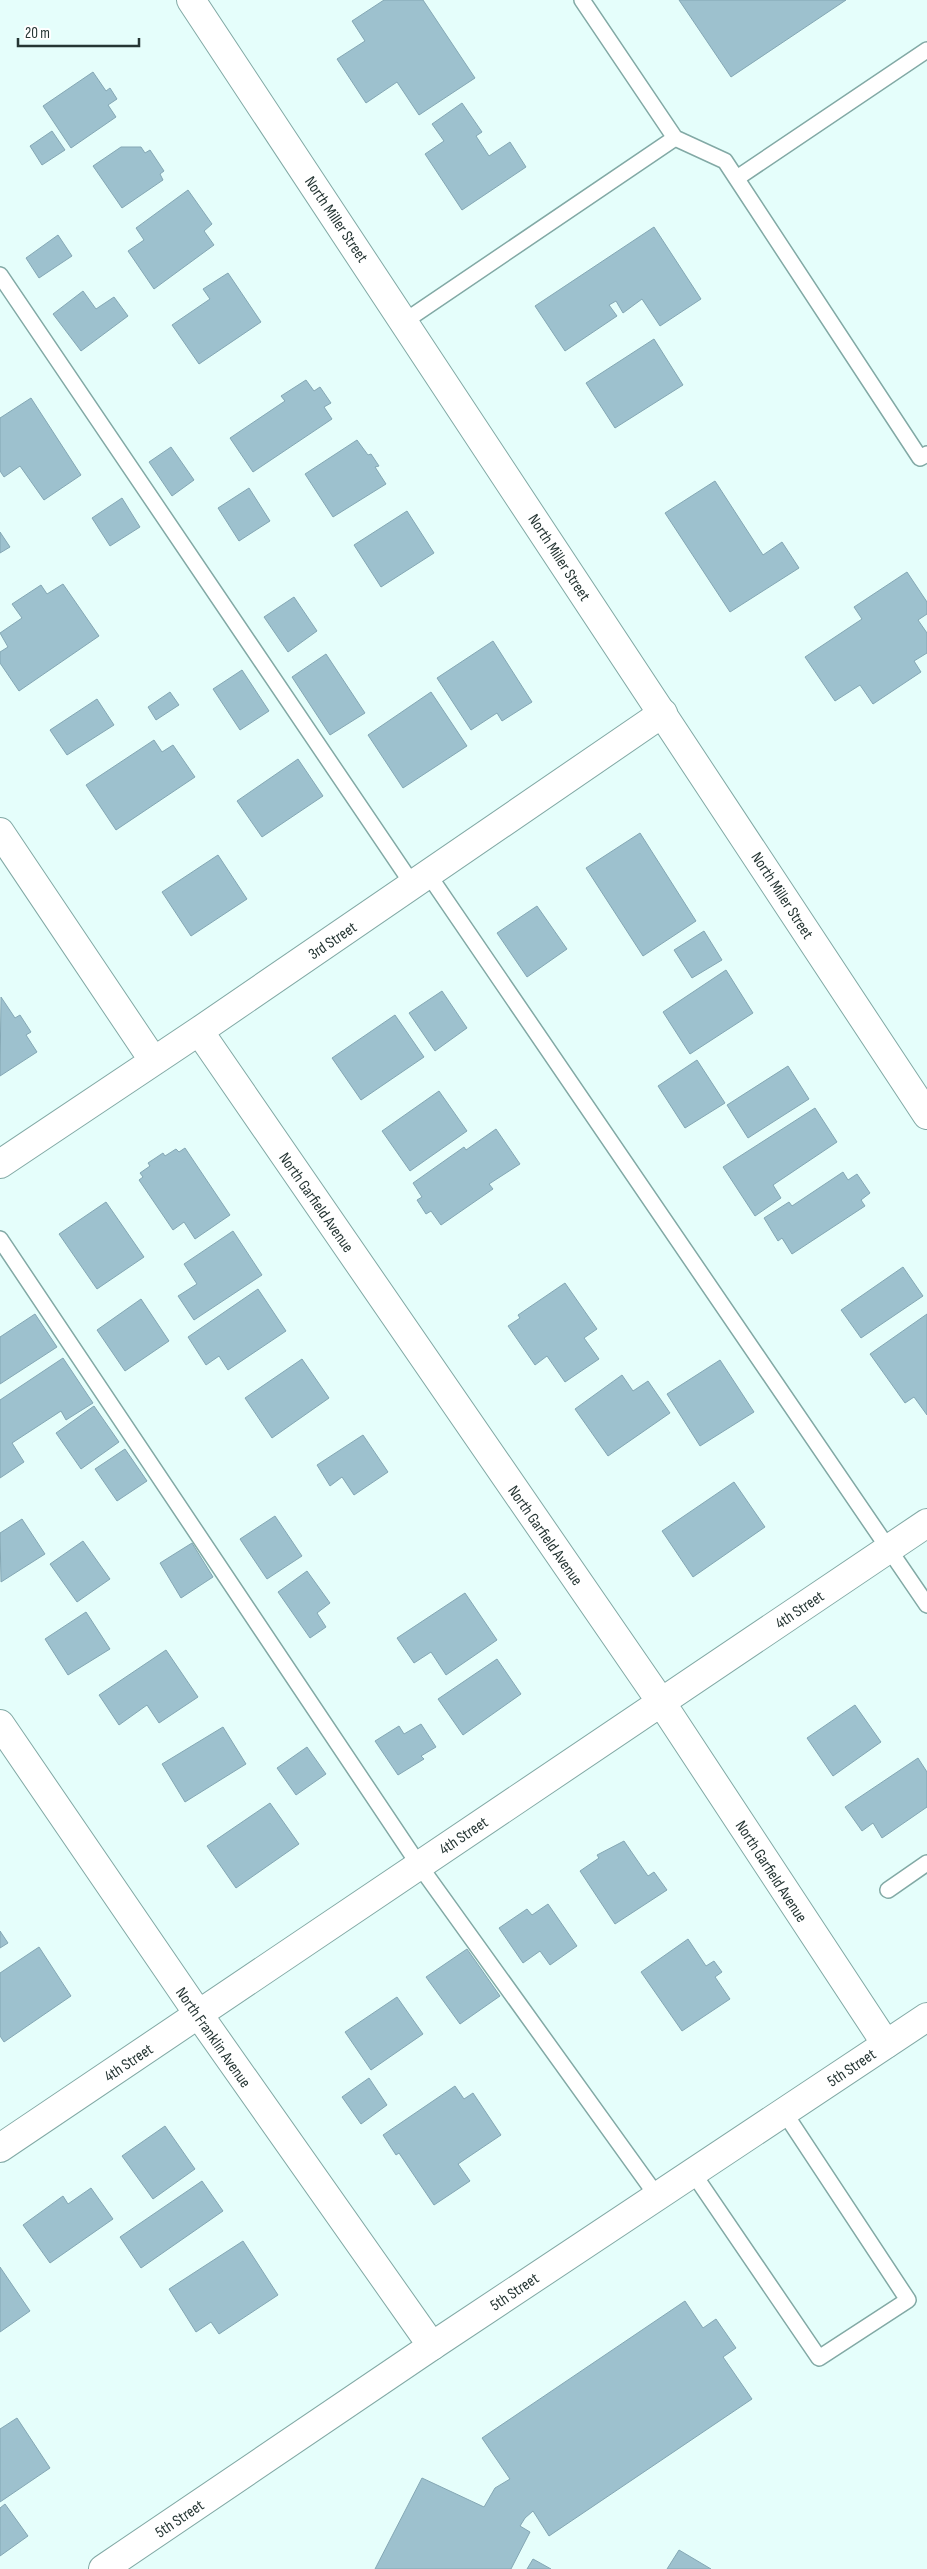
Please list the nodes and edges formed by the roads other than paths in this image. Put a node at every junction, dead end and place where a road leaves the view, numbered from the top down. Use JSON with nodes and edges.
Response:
{"nodes":[{"id":1,"x":191,"y":0,"type":"edge"},
{"id":2,"x":582,"y":0,"type":"edge"},
{"id":3,"x":927,"y":50,"type":"edge"},
{"id":4,"x":676,"y":138,"type":"junction"},
{"id":5,"x":737,"y":178,"type":"junction"},
{"id":6,"x":0,"y":274,"type":"edge"},
{"id":7,"x":405,"y":321,"type":"junction"},
{"id":8,"x":927,"y":454,"type":"edge"},
{"id":9,"x":663,"y":713,"type":"junction"},
{"id":10,"x":0,"y":832,"type":"edge"},
{"id":11,"x":420,"y":880,"type":"junction"},
{"id":12,"x":199,"y":1031,"type":"junction"},
{"id":13,"x":153,"y":1060,"type":"junction"},
{"id":14,"x":927,"y":1115,"type":"edge"},
{"id":15,"x":0,"y":1164,"type":"edge"},
{"id":16,"x":0,"y":1239,"type":"edge"},
{"id":17,"x":927,"y":1523,"type":"edge"},
{"id":18,"x":888,"y":1549,"type":"junction"},
{"id":19,"x":927,"y":1606,"type":"edge"},
{"id":20,"x":661,"y":1702,"type":"junction"},
{"id":21,"x":0,"y":1724,"type":"edge"},
{"id":22,"x":927,"y":1863,"type":"edge"},
{"id":23,"x":419,"y":1865,"type":"junction"},
{"id":24,"x":888,"y":1890,"type":"dead end"},
{"id":25,"x":198,"y":2015,"type":"junction"},
{"id":26,"x":927,"y":2017,"type":"edge"},
{"id":27,"x":886,"y":2044,"type":"junction"},
{"id":28,"x":784,"y":2112,"type":"junction"},
{"id":29,"x":0,"y":2148,"type":"edge"},
{"id":30,"x":692,"y":2173,"type":"junction"},
{"id":31,"x":657,"y":2196,"type":"junction"},
{"id":32,"x":432,"y":2346,"type":"junction"},
{"id":33,"x":104,"y":2569,"type":"edge"}],
"edges":[{"from":1,"to":7,"type":"street","name":"North Miller Street"},
{"from":2,"to":4,"type":"lane"},
{"from":3,"to":5,"type":"lane"},
{"from":4,"to":5,"type":"lane"},
{"from":4,"to":7,"type":"lane"},
{"from":5,"to":8,"type":"lane"},
{"from":6,"to":11,"type":"lane"},
{"from":7,"to":9,"type":"street","name":"North Miller Street"},
{"from":9,"to":11,"type":"street","name":"3rd Street"},
{"from":9,"to":14,"type":"street","name":"North Miller Street"},
{"from":10,"to":13,"type":"street"},
{"from":11,"to":12,"type":"street","name":"3rd Street"},
{"from":11,"to":18,"type":"lane"},
{"from":12,"to":13,"type":"street","name":"3rd Street"},
{"from":12,"to":20,"type":"street","name":"North Garfield Avenue"},
{"from":13,"to":15,"type":"street","name":"3rd Street"},
{"from":16,"to":23,"type":"lane"},
{"from":17,"to":18,"type":"street","name":"4th Street"},
{"from":18,"to":19,"type":"lane"},
{"from":18,"to":20,"type":"street","name":"4th Street"},
{"from":20,"to":23,"type":"street","name":"4th Street"},
{"from":20,"to":27,"type":"street","name":"North Garfield Avenue"},
{"from":21,"to":25,"type":"street","name":"North Franklin Avenue"},
{"from":22,"to":24,"type":"lane"},
{"from":23,"to":25,"type":"street","name":"4th Street"},
{"from":23,"to":31,"type":"lane"},
{"from":25,"to":29,"type":"street","name":"4th Street"},
{"from":25,"to":32,"type":"street","name":"North Franklin Avenue"},
{"from":26,"to":27,"type":"street","name":"5th Street"},
{"from":27,"to":28,"type":"street","name":"5th Street"},
{"from":28,"to":30,"type":"street","name":"5th Street"},
{"from":28,"to":30,"type":"lane"},
{"from":30,"to":31,"type":"street","name":"5th Street"},
{"from":31,"to":32,"type":"street","name":"5th Street"},
{"from":32,"to":33,"type":"street","name":"5th Street"}]}
